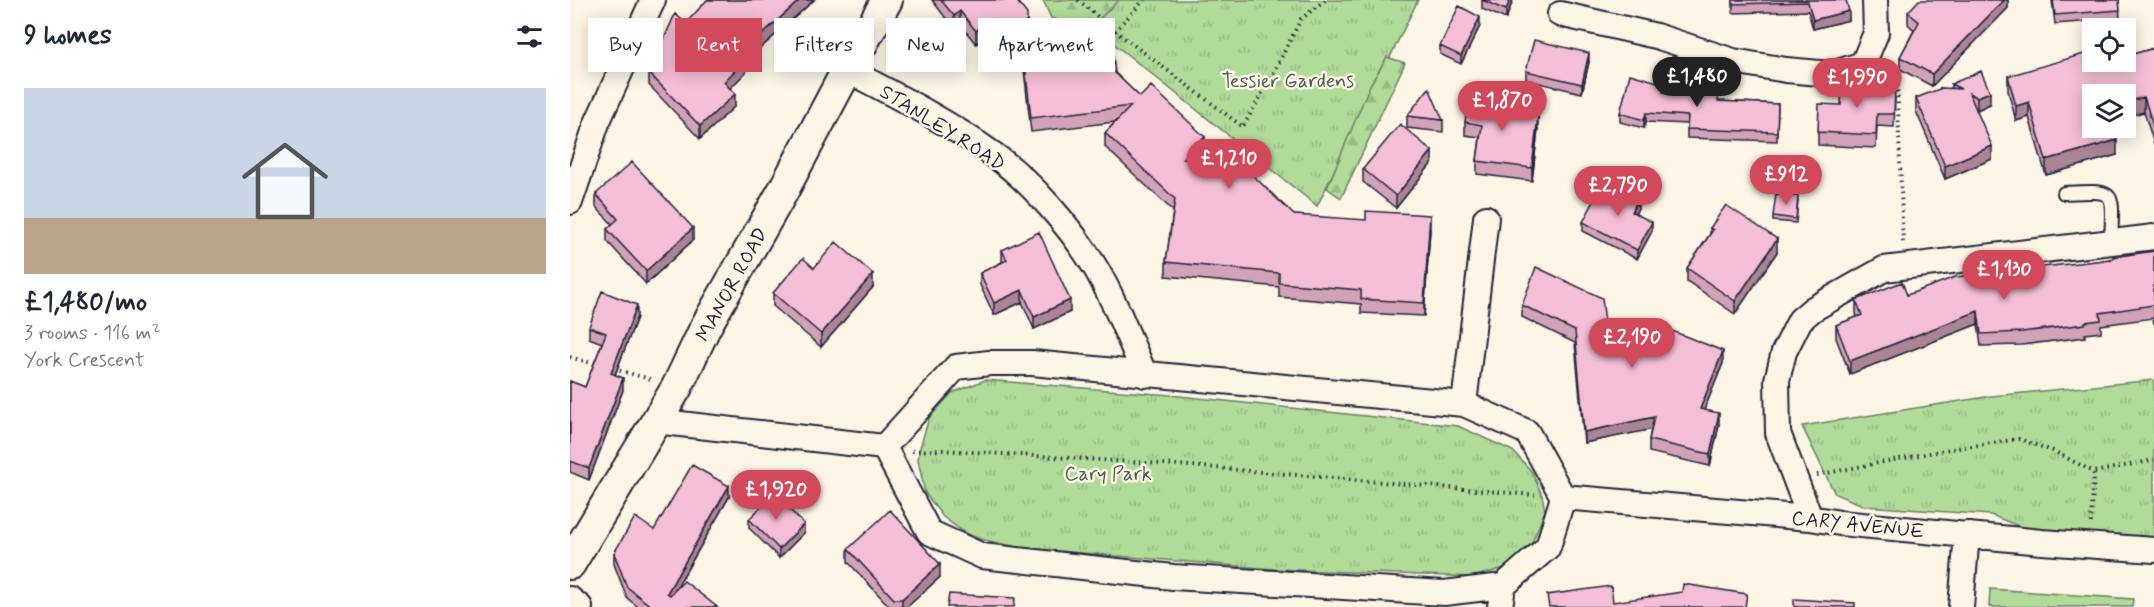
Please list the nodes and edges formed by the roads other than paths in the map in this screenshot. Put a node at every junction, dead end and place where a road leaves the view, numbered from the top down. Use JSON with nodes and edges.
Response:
{"nodes":[{"id":1,"x":654,"y":0,"type":"edge"},
{"id":2,"x":887,"y":0,"type":"edge"},
{"id":3,"x":1875,"y":0,"type":"edge"},
{"id":4,"x":1560,"y":14,"type":"dead end"},
{"id":5,"x":874,"y":23,"type":"edge"},
{"id":6,"x":846,"y":72,"type":"edge"},
{"id":7,"x":851,"y":72,"type":"edge"},
{"id":8,"x":2064,"y":193,"type":"dead end"},
{"id":9,"x":570,"y":202,"type":"edge"},
{"id":10,"x":1486,"y":218,"type":"dead end"},
{"id":11,"x":2154,"y":237,"type":"edge"},
{"id":12,"x":2111,"y":242,"type":"junction"},
{"id":13,"x":1144,"y":375,"type":"junction"},
{"id":14,"x":1464,"y":404,"type":"junction"},
{"id":15,"x":654,"y":421,"type":"junction"},
{"id":16,"x":884,"y":447,"type":"junction"},
{"id":17,"x":1563,"y":497,"type":"junction"},
{"id":18,"x":1810,"y":518,"type":"junction"},
{"id":19,"x":1967,"y":534,"type":"junction"},
{"id":20,"x":2154,"y":550,"type":"edge"},
{"id":21,"x":570,"y":564,"type":"edge"},
{"id":22,"x":1501,"y":597,"type":"edge"},
{"id":23,"x":570,"y":599,"type":"edge"},
{"id":24,"x":580,"y":607,"type":"edge"},
{"id":25,"x":1961,"y":607,"type":"edge"}],
"edges":[{"from":1,"to":9,"type":"street"},
{"from":2,"to":5,"type":"street","name":"MANOR ROAD"},
{"from":3,"to":4,"type":"street"},
{"from":6,"to":15,"type":"street","name":"MANOR ROAD"},
{"from":7,"to":13,"type":"street","name":"STANLEY ROAD"},
{"from":8,"to":12,"type":"lane"},
{"from":10,"to":14,"type":"street"},
{"from":11,"to":12,"type":"street"},
{"from":12,"to":18,"type":"street"},
{"from":13,"to":14,"type":"street"},
{"from":13,"to":16,"type":"street"},
{"from":14,"to":17,"type":"street"},
{"from":15,"to":16,"type":"street"},
{"from":15,"to":21,"type":"street","name":"MANOR ROAD"},
{"from":16,"to":22,"type":"street"},
{"from":17,"to":18,"type":"street","name":"CARY AVENUE"},
{"from":17,"to":22,"type":"street"},
{"from":18,"to":19,"type":"street","name":"CARY AVENUE"},
{"from":19,"to":20,"type":"street","name":"CARY AVENUE"},
{"from":19,"to":25,"type":"street"},
{"from":23,"to":24,"type":"street"}]}
